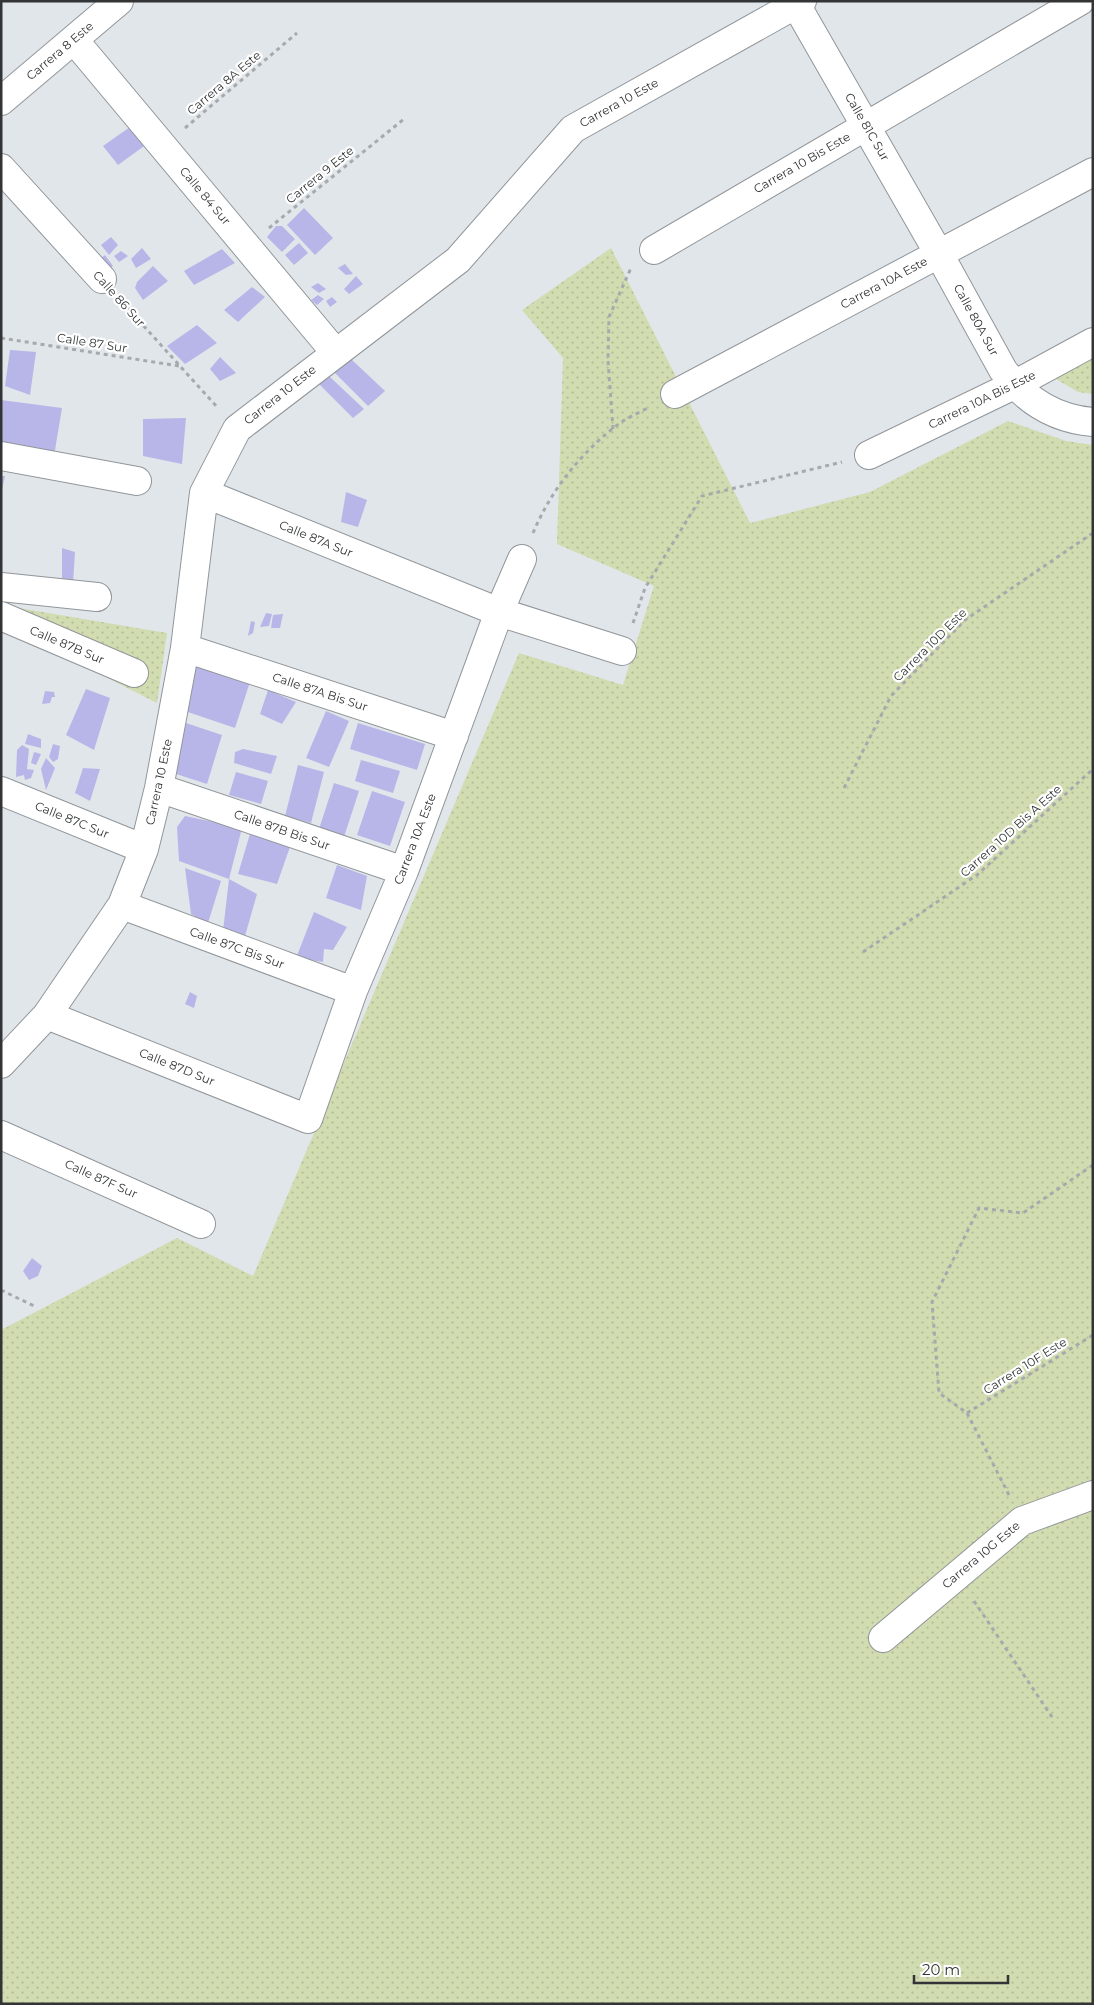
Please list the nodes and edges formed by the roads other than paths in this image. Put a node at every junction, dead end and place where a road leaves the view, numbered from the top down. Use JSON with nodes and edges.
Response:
{"nodes":[{"id":1,"x":119,"y":1,"type":"edge"},
{"id":2,"x":1080,"y":1,"type":"edge"},
{"id":3,"x":797,"y":2,"type":"edge"},
{"id":4,"x":74,"y":40,"type":"junction"},
{"id":5,"x":1,"y":101,"type":"edge"},
{"id":6,"x":866,"y":126,"type":"junction"},
{"id":7,"x":1,"y":168,"type":"edge"},
{"id":8,"x":1093,"y":172,"type":"edge"},
{"id":9,"x":654,"y":250,"type":"road end"},
{"id":10,"x":940,"y":254,"type":"junction"},
{"id":11,"x":102,"y":280,"type":"road end"},
{"id":12,"x":1093,"y":342,"type":"edge"},
{"id":13,"x":335,"y":352,"type":"junction"},
{"id":14,"x":1014,"y":386,"type":"junction"},
{"id":15,"x":675,"y":394,"type":"road end"},
{"id":16,"x":1093,"y":422,"type":"edge"},
{"id":17,"x":869,"y":455,"type":"road end"},
{"id":18,"x":1,"y":456,"type":"edge"},
{"id":19,"x":137,"y":481,"type":"dead end"},
{"id":20,"x":204,"y":493,"type":"junction"},
{"id":21,"x":522,"y":559,"type":"road end"},
{"id":22,"x":1,"y":587,"type":"edge"},
{"id":23,"x":97,"y":597,"type":"dead end"},
{"id":24,"x":499,"y":612,"type":"junction"},
{"id":25,"x":1,"y":616,"type":"edge"},
{"id":26,"x":185,"y":648,"type":"junction"},
{"id":27,"x":622,"y":651,"type":"road end"},
{"id":28,"x":134,"y":673,"type":"dead end"},
{"id":29,"x":454,"y":736,"type":"junction"},
{"id":30,"x":159,"y":788,"type":"junction"},
{"id":31,"x":1,"y":791,"type":"edge"},
{"id":32,"x":144,"y":849,"type":"junction"},
{"id":33,"x":404,"y":871,"type":"junction"},
{"id":34,"x":122,"y":905,"type":"junction"},
{"id":35,"x":353,"y":991,"type":"junction"},
{"id":36,"x":47,"y":1015,"type":"junction"},
{"id":37,"x":1,"y":1064,"type":"edge"},
{"id":38,"x":308,"y":1119,"type":"joint"},
{"id":39,"x":1,"y":1135,"type":"edge"},
{"id":40,"x":201,"y":1224,"type":"dead end"},
{"id":41,"x":1093,"y":1495,"type":"edge"},
{"id":42,"x":883,"y":1638,"type":"dead end"}],
"edges":[{"from":1,"to":4,"type":"street","name":"Carrera 8 Este"},
{"from":2,"to":6,"type":"street","name":"Carrera 10 Bis Este"},
{"from":3,"to":6,"type":"street","name":"Calle 81C Sur"},
{"from":3,"to":13,"type":"street","name":"Carrera 10 Este"},
{"from":4,"to":5,"type":"street","name":"Carrera 8 Este"},
{"from":4,"to":13,"type":"street","name":"Calle 84 Sur"},
{"from":6,"to":9,"type":"street","name":"Carrera 10 Bis Este"},
{"from":6,"to":10,"type":"street","name":"Calle 81C Sur"},
{"from":7,"to":11,"type":"street","name":"Calle 86 Sur"},
{"from":8,"to":10,"type":"street","name":"Carrera 10A Este"},
{"from":10,"to":14,"type":"street","name":"Calle 80A Sur"},
{"from":10,"to":15,"type":"street","name":"Carrera 10A Este"},
{"from":12,"to":14,"type":"street","name":"Carrera 10A Bis Este"},
{"from":13,"to":20,"type":"street","name":"Carrera 10 Este"},
{"from":14,"to":16,"type":"street","name":"Calle 80A Sur"},
{"from":14,"to":17,"type":"street","name":"Carrera 10A Bis Este"},
{"from":18,"to":19,"type":"street"},
{"from":20,"to":24,"type":"street","name":"Calle 87A Sur"},
{"from":20,"to":26,"type":"street","name":"Carrera 10 Este"},
{"from":21,"to":24,"type":"street","name":"Carrera 10A Este"},
{"from":22,"to":23,"type":"street"},
{"from":24,"to":27,"type":"street","name":"Calle 87A Sur"},
{"from":24,"to":29,"type":"street","name":"Carrera 10A Este"},
{"from":25,"to":28,"type":"street","name":"Calle 87B Sur"},
{"from":26,"to":29,"type":"street","name":"Calle 87A Bis Sur"},
{"from":26,"to":30,"type":"street","name":"Carrera 10 Este"},
{"from":29,"to":33,"type":"street","name":"Carrera 10A Este"},
{"from":30,"to":32,"type":"street","name":"Carrera 10 Este"},
{"from":30,"to":33,"type":"street","name":"Calle 87B Bis Sur"},
{"from":31,"to":32,"type":"street","name":"Calle 87C Sur"},
{"from":32,"to":34,"type":"street","name":"Carrera 10 Este"},
{"from":33,"to":35,"type":"street","name":"Carrera 10A Este"},
{"from":34,"to":35,"type":"street","name":"Calle 87C Bis Sur"},
{"from":34,"to":36,"type":"street","name":"Carrera 10 Este"},
{"from":35,"to":38,"type":"street","name":"Carrera 10A Este"},
{"from":36,"to":37,"type":"street","name":"Carrera 10 Este"},
{"from":36,"to":38,"type":"street","name":"Calle 87D Sur"},
{"from":39,"to":40,"type":"street","name":"Calle 87F Sur"},
{"from":41,"to":42,"type":"street","name":"Carrera 10G Este"}]}
